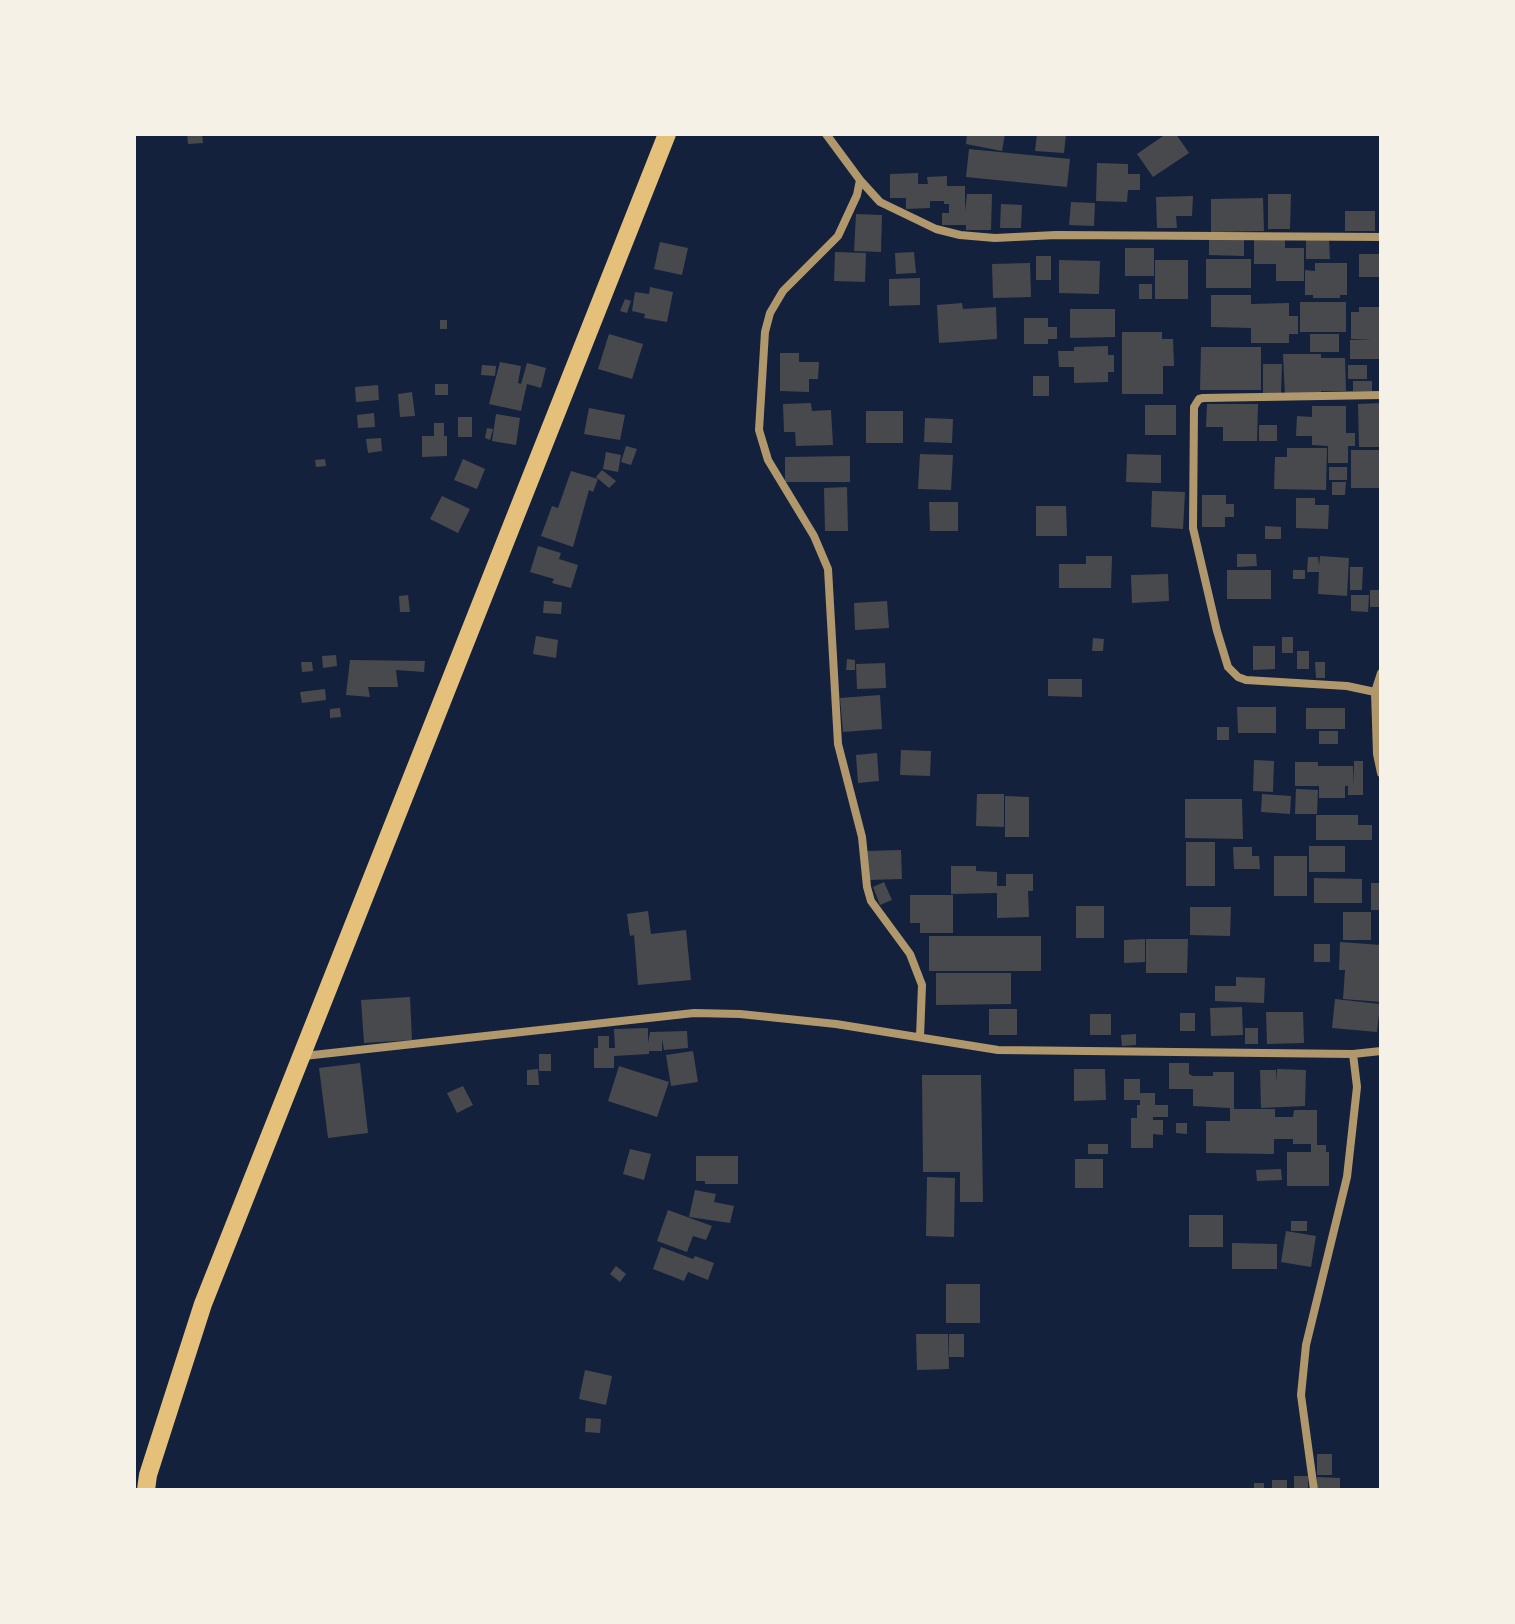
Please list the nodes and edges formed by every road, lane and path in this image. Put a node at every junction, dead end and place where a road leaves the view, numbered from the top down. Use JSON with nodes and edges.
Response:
{"nodes":[{"id":1,"x":667,"y":134,"type":"edge"},
{"id":2,"x":826,"y":134,"type":"edge"},
{"id":3,"x":860,"y":180,"type":"junction"},
{"id":4,"x":1381,"y":237,"type":"edge"},
{"id":5,"x":1381,"y":395,"type":"edge"},
{"id":6,"x":1381,"y":673,"type":"edge"},
{"id":7,"x":1375,"y":692,"type":"junction"},
{"id":8,"x":1381,"y":773,"type":"edge"},
{"id":9,"x":920,"y":1037,"type":"junction"},
{"id":10,"x":1381,"y":1051,"type":"edge"},
{"id":11,"x":1353,"y":1054,"type":"junction"},
{"id":12,"x":299,"y":1056,"type":"junction"},
{"id":13,"x":146,"y":1490,"type":"edge"},
{"id":14,"x":1314,"y":1490,"type":"edge"}],
"edges":[{"from":1,"to":12,"type":"highway"},
{"from":2,"to":3,"type":"street"},
{"from":3,"to":4,"type":"street"},
{"from":3,"to":9,"type":"street"},
{"from":5,"to":7,"type":"street"},
{"from":6,"to":7,"type":"street"},
{"from":7,"to":8,"type":"street"},
{"from":9,"to":11,"type":"street"},
{"from":9,"to":12,"type":"street"},
{"from":10,"to":11,"type":"street"},
{"from":11,"to":14,"type":"street"},
{"from":12,"to":13,"type":"highway"}]}
